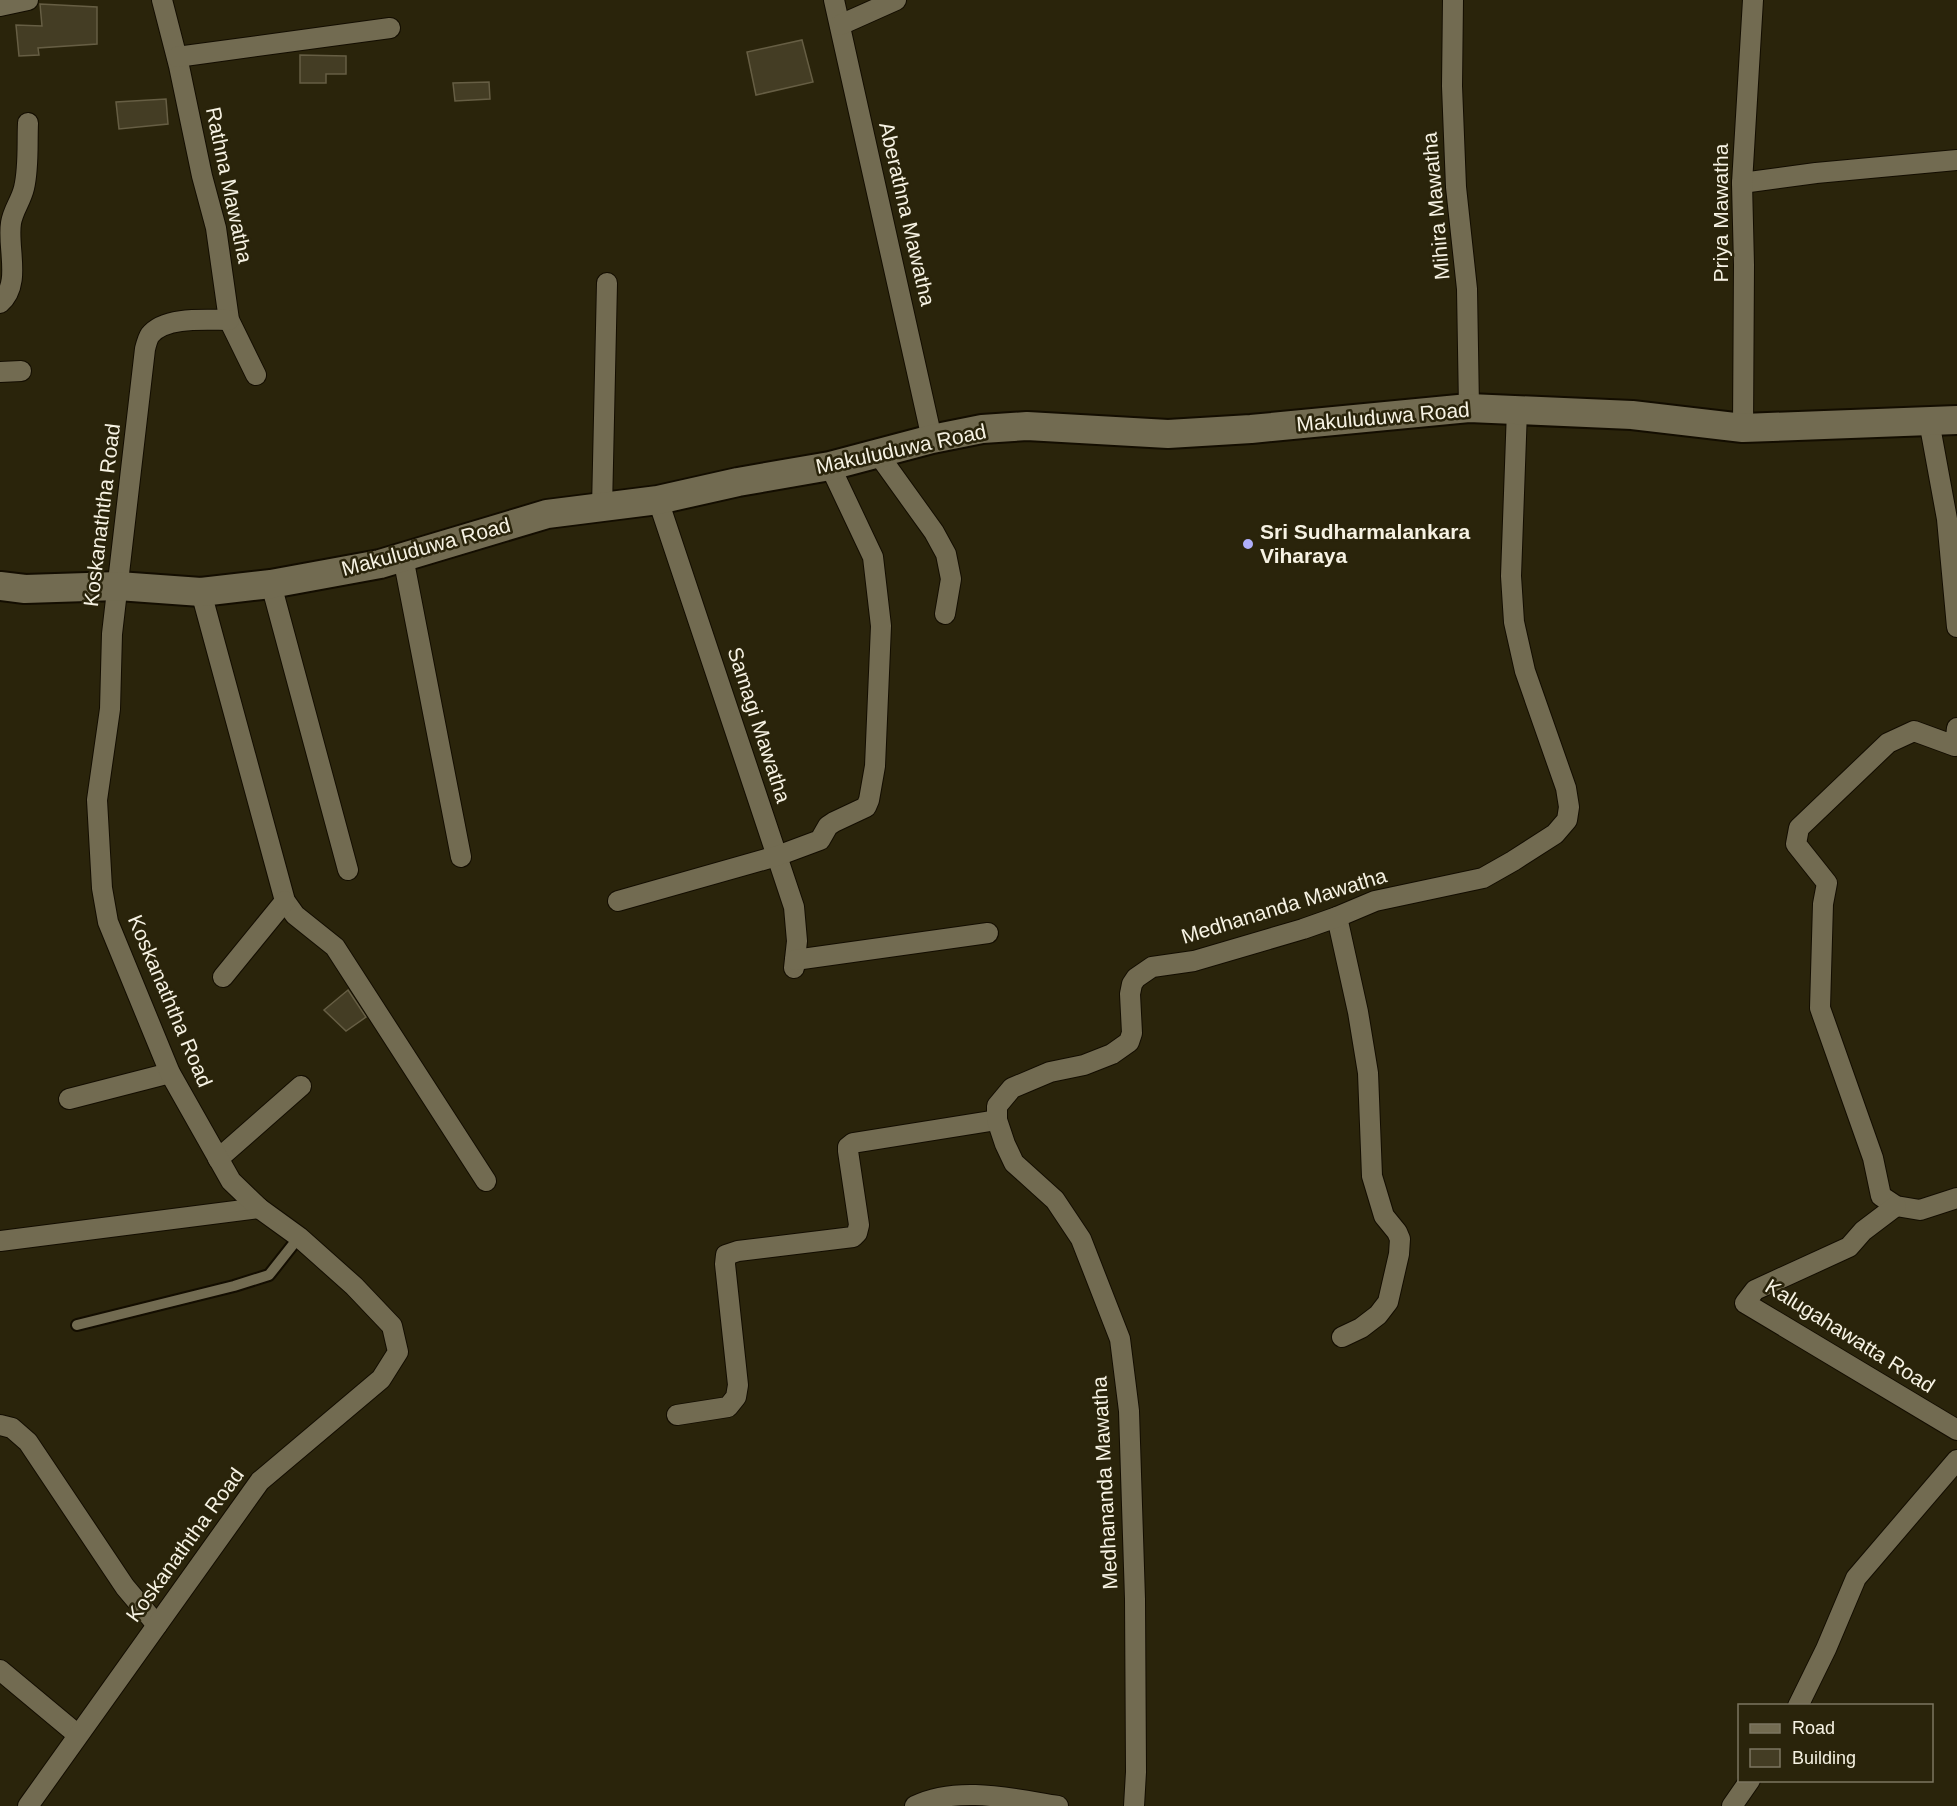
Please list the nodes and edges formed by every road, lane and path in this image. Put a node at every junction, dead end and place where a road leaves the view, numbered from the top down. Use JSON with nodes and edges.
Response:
{"nodes":[{"id":1,"x":28,"y":0,"type":"edge"},
{"id":2,"x":162,"y":0,"type":"edge"},
{"id":3,"x":834,"y":0,"type":"edge"},
{"id":4,"x":896,"y":0,"type":"edge"},
{"id":5,"x":1453,"y":0,"type":"edge"},
{"id":6,"x":1754,"y":0,"type":"edge"},
{"id":7,"x":0,"y":6,"type":"edge"},
{"id":8,"x":840,"y":25,"type":"junction"},
{"id":9,"x":390,"y":28,"type":"dead end"},
{"id":10,"x":177,"y":57,"type":"junction"},
{"id":11,"x":28,"y":123,"type":"dead end"},
{"id":12,"x":1957,"y":160,"type":"edge"},
{"id":13,"x":1742,"y":183,"type":"junction"},
{"id":14,"x":607,"y":283,"type":"dead end"},
{"id":15,"x":0,"y":303,"type":"edge"},
{"id":16,"x":229,"y":320,"type":"junction"},
{"id":17,"x":21,"y":371,"type":"dead end"},
{"id":18,"x":0,"y":372,"type":"edge"},
{"id":19,"x":256,"y":375,"type":"dead end"},
{"id":20,"x":1469,"y":408,"type":"junction"},
{"id":21,"x":1517,"y":410,"type":"junction"},
{"id":22,"x":1957,"y":420,"type":"edge"},
{"id":23,"x":1929,"y":421,"type":"junction"},
{"id":24,"x":1743,"y":428,"type":"junction"},
{"id":25,"x":932,"y":439,"type":"junction"},
{"id":26,"x":878,"y":454,"type":"junction"},
{"id":27,"x":830,"y":466,"type":"junction"},
{"id":28,"x":658,"y":500,"type":"junction"},
{"id":29,"x":603,"y":508,"type":"junction"},
{"id":30,"x":403,"y":556,"type":"junction"},
{"id":31,"x":271,"y":584,"type":"junction"},
{"id":32,"x":0,"y":586,"type":"edge"},
{"id":33,"x":118,"y":586,"type":"junction"},
{"id":34,"x":201,"y":592,"type":"junction"},
{"id":35,"x":945,"y":614,"type":"dead end"},
{"id":36,"x":1957,"y":627,"type":"edge"},
{"id":37,"x":1957,"y":728,"type":"edge"},
{"id":38,"x":777,"y":856,"type":"junction"},
{"id":39,"x":461,"y":857,"type":"dead end"},
{"id":40,"x":348,"y":870,"type":"dead end"},
{"id":41,"x":285,"y":901,"type":"junction"},
{"id":42,"x":618,"y":902,"type":"dead end"},
{"id":43,"x":1337,"y":917,"type":"junction"},
{"id":44,"x":988,"y":933,"type":"dead end"},
{"id":45,"x":223,"y":977,"type":"dead end"},
{"id":46,"x":170,"y":1073,"type":"junction"},
{"id":47,"x":301,"y":1086,"type":"dead end"},
{"id":48,"x":69,"y":1099,"type":"dead end"},
{"id":49,"x":997,"y":1120,"type":"junction"},
{"id":50,"x":218,"y":1159,"type":"junction"},
{"id":51,"x":486,"y":1181,"type":"dead end"},
{"id":52,"x":1957,"y":1198,"type":"edge"},
{"id":53,"x":1896,"y":1206,"type":"junction"},
{"id":54,"x":259,"y":1208,"type":"junction"},
{"id":55,"x":299,"y":1237,"type":"junction"},
{"id":56,"x":0,"y":1241,"type":"edge"},
{"id":57,"x":77,"y":1325,"type":"dead end"},
{"id":58,"x":1342,"y":1337,"type":"dead end"},
{"id":59,"x":677,"y":1415,"type":"dead end"},
{"id":60,"x":0,"y":1425,"type":"edge"},
{"id":61,"x":1957,"y":1431,"type":"edge"},
{"id":62,"x":1957,"y":1460,"type":"edge"},
{"id":63,"x":158,"y":1625,"type":"junction"},
{"id":64,"x":0,"y":1670,"type":"edge"},
{"id":65,"x":1799,"y":1704,"type":"edge"},
{"id":66,"x":78,"y":1735,"type":"junction"},
{"id":67,"x":1749,"y":1782,"type":"edge"},
{"id":68,"x":28,"y":1806,"type":"edge"},
{"id":69,"x":915,"y":1806,"type":"edge"},
{"id":70,"x":1058,"y":1806,"type":"edge"},
{"id":71,"x":1134,"y":1806,"type":"edge"},
{"id":72,"x":1732,"y":1806,"type":"edge"}],
"edges":[{"from":1,"to":7,"type":"street"},
{"from":2,"to":10,"type":"street","name":"Rathna Mawatha"},
{"from":3,"to":8,"type":"street","name":"Aberathna Mawatha"},
{"from":4,"to":8,"type":"street"},
{"from":5,"to":20,"type":"street","name":"Mihira Mawatha"},
{"from":6,"to":13,"type":"street","name":"Priya Mawatha"},
{"from":8,"to":25,"type":"street","name":"Aberathna Mawatha"},
{"from":9,"to":10,"type":"street"},
{"from":10,"to":16,"type":"street","name":"Rathna Mawatha"},
{"from":11,"to":15,"type":"street"},
{"from":12,"to":13,"type":"street"},
{"from":13,"to":24,"type":"street","name":"Priya Mawatha"},
{"from":14,"to":29,"type":"street"},
{"from":16,"to":19,"type":"street","name":"Rathna Mawatha"},
{"from":16,"to":33,"type":"street","name":"Koskanaththa Road"},
{"from":17,"to":18,"type":"street"},
{"from":20,"to":21,"type":"street","name":"Makuluduwa Road"},
{"from":20,"to":25,"type":"street","name":"Makuluduwa Road"},
{"from":21,"to":24,"type":"street","name":"Makuluduwa Road"},
{"from":21,"to":43,"type":"street","name":"Medhananda Mawatha"},
{"from":22,"to":23,"type":"street","name":"Makuluduwa Road"},
{"from":23,"to":24,"type":"street","name":"Makuluduwa Road"},
{"from":23,"to":36,"type":"street"},
{"from":25,"to":26,"type":"street","name":"Makuluduwa Road"},
{"from":26,"to":27,"type":"street","name":"Makuluduwa Road"},
{"from":26,"to":35,"type":"street"},
{"from":27,"to":28,"type":"street","name":"Makuluduwa Road"},
{"from":27,"to":38,"type":"street"},
{"from":28,"to":29,"type":"street","name":"Makuluduwa Road"},
{"from":28,"to":38,"type":"street","name":"Samagi Mawatha"},
{"from":29,"to":30,"type":"street","name":"Makuluduwa Road"},
{"from":30,"to":31,"type":"street","name":"Makuluduwa Road"},
{"from":30,"to":39,"type":"street"},
{"from":31,"to":34,"type":"street","name":"Makuluduwa Road"},
{"from":31,"to":40,"type":"street"},
{"from":32,"to":33,"type":"street","name":"Makuluduwa Road"},
{"from":33,"to":34,"type":"street","name":"Makuluduwa Road"},
{"from":33,"to":46,"type":"street","name":"Koskanaththa Road"},
{"from":34,"to":41,"type":"street"},
{"from":37,"to":53,"type":"street"},
{"from":38,"to":42,"type":"street"},
{"from":38,"to":44,"type":"street","name":"Samagi Mawatha"},
{"from":41,"to":45,"type":"street"},
{"from":41,"to":51,"type":"street"},
{"from":43,"to":49,"type":"street","name":"Medhananda Mawatha"},
{"from":43,"to":58,"type":"street"},
{"from":46,"to":48,"type":"street"},
{"from":46,"to":50,"type":"street","name":"Koskanaththa Road"},
{"from":47,"to":50,"type":"street"},
{"from":49,"to":59,"type":"street"},
{"from":49,"to":71,"type":"street","name":"Medhananda Mawatha"},
{"from":50,"to":54,"type":"street","name":"Koskanaththa Road"},
{"from":52,"to":53,"type":"street"},
{"from":53,"to":61,"type":"street","name":"Kalugahawatta Road"},
{"from":54,"to":55,"type":"street","name":"Koskanaththa Road"},
{"from":54,"to":56,"type":"street"},
{"from":55,"to":57,"type":"lane"},
{"from":55,"to":63,"type":"street","name":"Koskanaththa Road"},
{"from":60,"to":63,"type":"street"},
{"from":62,"to":65,"type":"street"},
{"from":63,"to":66,"type":"street","name":"Koskanaththa Road"},
{"from":64,"to":66,"type":"street"},
{"from":66,"to":68,"type":"street","name":"Koskanaththa Road"},
{"from":67,"to":72,"type":"street"},
{"from":69,"to":70,"type":"street"}]}
